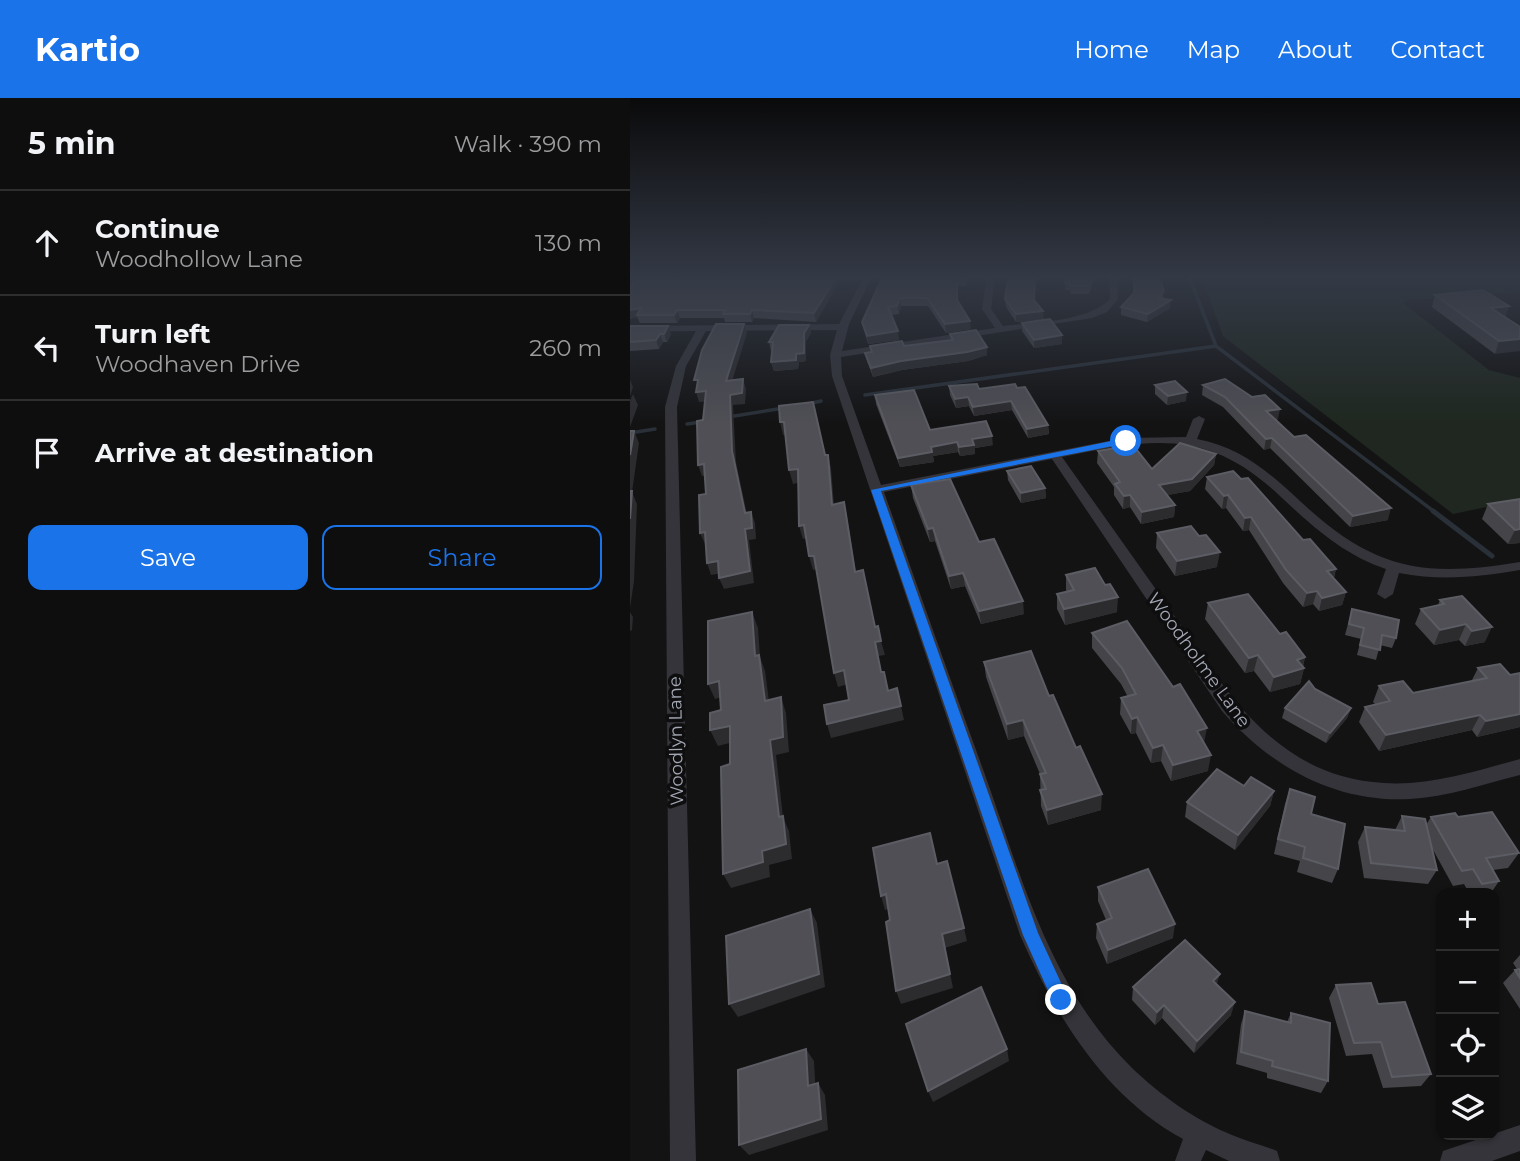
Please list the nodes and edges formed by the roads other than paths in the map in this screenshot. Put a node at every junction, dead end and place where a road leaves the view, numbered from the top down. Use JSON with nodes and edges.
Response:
{"nodes":[{"id":1,"x":998,"y":326,"type":"edge"},
{"id":2,"x":1032,"y":326,"type":"edge"},
{"id":3,"x":843,"y":327,"type":"joint"},
{"id":4,"x":703,"y":328,"type":"junction"},
{"id":5,"x":630,"y":329,"type":"edge"},
{"id":6,"x":1002,"y":331,"type":"junction"},
{"id":7,"x":835,"y":355,"type":"junction"},
{"id":8,"x":1199,"y":419,"type":"dead end"},
{"id":9,"x":1191,"y":440,"type":"junction"},
{"id":10,"x":1055,"y":455,"type":"junction"},
{"id":11,"x":876,"y":490,"type":"junction"},
{"id":12,"x":1520,"y":566,"type":"edge"},
{"id":13,"x":1394,"y":568,"type":"junction"},
{"id":14,"x":1385,"y":594,"type":"dead end"},
{"id":15,"x":1520,"y":767,"type":"edge"},
{"id":16,"x":1199,"y":1133,"type":"junction"},
{"id":17,"x":1520,"y":1139,"type":"edge"},
{"id":18,"x":683,"y":1161,"type":"edge"},
{"id":19,"x":1188,"y":1161,"type":"edge"},
{"id":20,"x":1267,"y":1161,"type":"edge"},
{"id":21,"x":1453,"y":1161,"type":"edge"}],
"edges":[{"from":1,"to":6,"type":"street"},
{"from":2,"to":6,"type":"street"},
{"from":3,"to":4,"type":"street"},
{"from":3,"to":7,"type":"street"},
{"from":4,"to":5,"type":"street"},
{"from":4,"to":18,"type":"street","name":"Woodlyn Lane"},
{"from":6,"to":7,"type":"street"},
{"from":7,"to":11,"type":"street"},
{"from":8,"to":9,"type":"street"},
{"from":9,"to":10,"type":"street"},
{"from":9,"to":13,"type":"street"},
{"from":10,"to":11,"type":"street"},
{"from":10,"to":15,"type":"street","name":"Woodholme Lane"},
{"from":11,"to":16,"type":"street"},
{"from":12,"to":13,"type":"street"},
{"from":13,"to":14,"type":"street"},
{"from":16,"to":19,"type":"street"},
{"from":16,"to":20,"type":"street"},
{"from":17,"to":21,"type":"street"}]}
